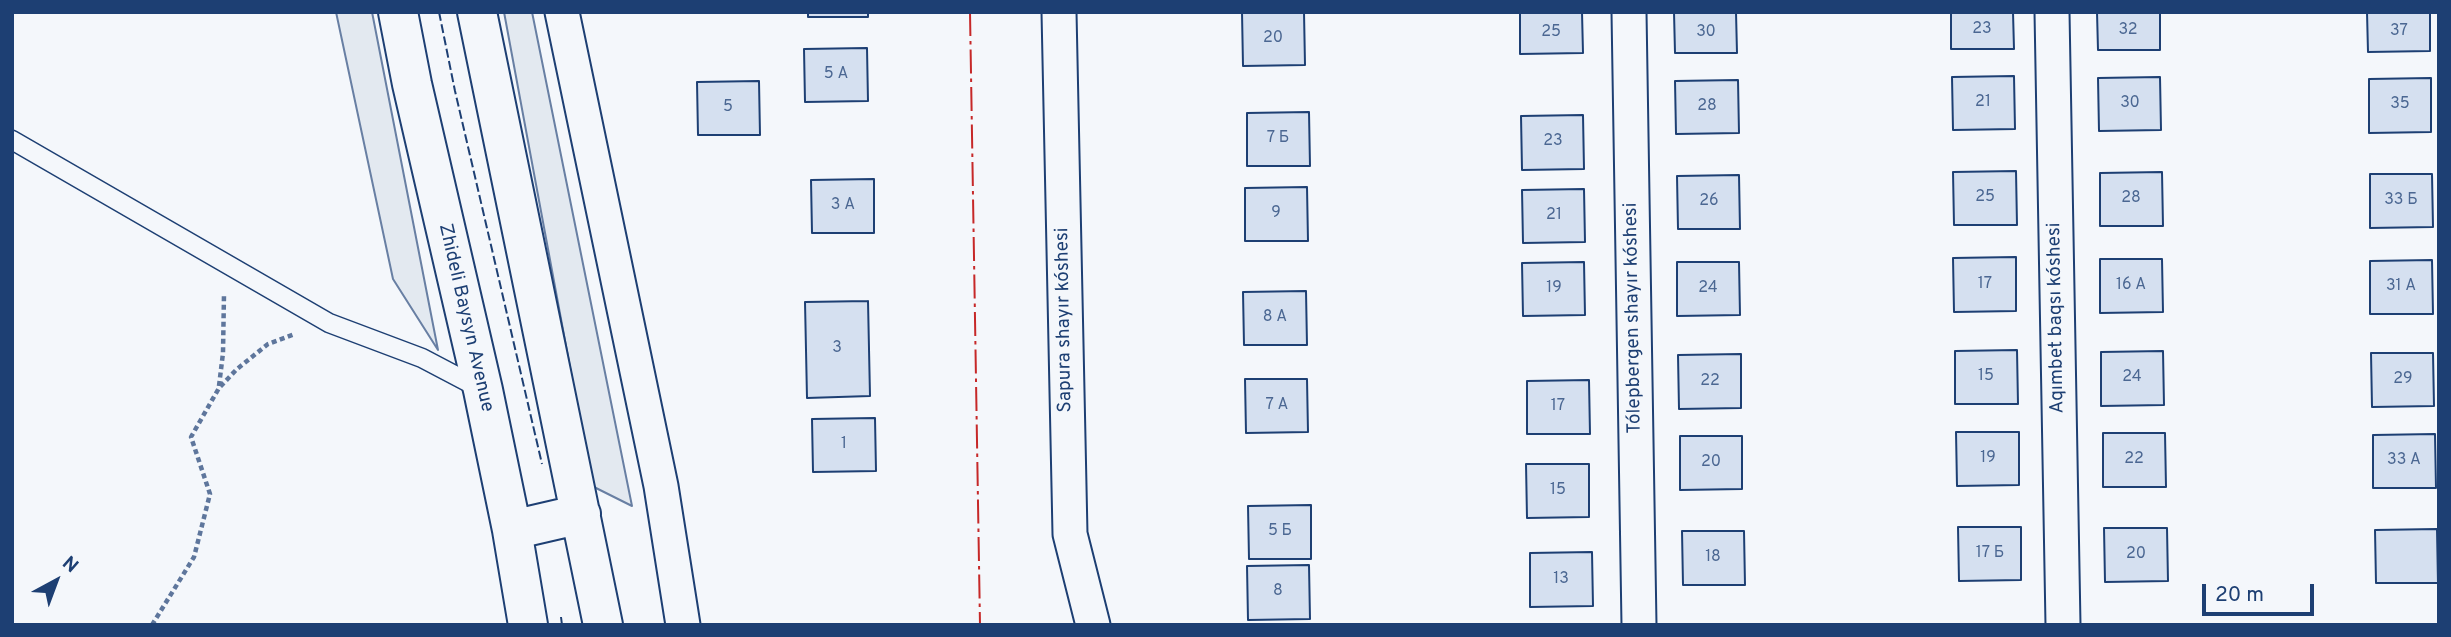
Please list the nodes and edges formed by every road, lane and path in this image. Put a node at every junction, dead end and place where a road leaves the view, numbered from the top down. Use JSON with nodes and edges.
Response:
{"nodes":[{"id":1,"x":398,"y":12,"type":"edge"},
{"id":2,"x":477,"y":12,"type":"edge"},
{"id":3,"x":562,"y":12,"type":"edge"},
{"id":4,"x":1059,"y":12,"type":"edge"},
{"id":5,"x":1629,"y":12,"type":"edge"},
{"id":6,"x":2052,"y":12,"type":"edge"},
{"id":7,"x":12,"y":140,"type":"edge"},
{"id":8,"x":223,"y":261,"type":"junction"},
{"id":9,"x":329,"y":323,"type":"junction"},
{"id":10,"x":219,"y":388,"type":"junction"},
{"id":11,"x":483,"y":390,"type":"junction"},
{"id":12,"x":581,"y":514,"type":"junction"},
{"id":13,"x":512,"y":530,"type":"junction"},
{"id":14,"x":152,"y":625,"type":"edge"},
{"id":15,"x":528,"y":625,"type":"edge"},
{"id":16,"x":603,"y":625,"type":"edge"},
{"id":17,"x":683,"y":625,"type":"edge"},
{"id":18,"x":1093,"y":625,"type":"edge"},
{"id":19,"x":1639,"y":625,"type":"edge"},
{"id":20,"x":2063,"y":625,"type":"edge"}],
"edges":[{"from":1,"to":11,"type":"main road","name":"Zhideli Baysyn Avenue"},
{"from":2,"to":12,"type":"main road"},
{"from":3,"to":17,"type":"street"},
{"from":4,"to":18,"type":"street","name":"Sapura shayır kóshesi"},
{"from":5,"to":19,"type":"street","name":"Tólepbergen shayır kóshesi"},
{"from":6,"to":20,"type":"street","name":"Aqımbet baqsı kóshesi"},
{"from":7,"to":8,"type":"lane"},
{"from":8,"to":9,"type":"lane"},
{"from":8,"to":10,"type":"path"},
{"from":9,"to":10,"type":"path"},
{"from":9,"to":11,"type":"lane"},
{"from":10,"to":14,"type":"path"},
{"from":11,"to":13,"type":"main road","name":"Zhideli Baysyn Avenue"},
{"from":12,"to":13,"type":"main road"},
{"from":12,"to":16,"type":"main road"},
{"from":13,"to":15,"type":"main road","name":"Zhideli Baysyn Avenue"}]}
